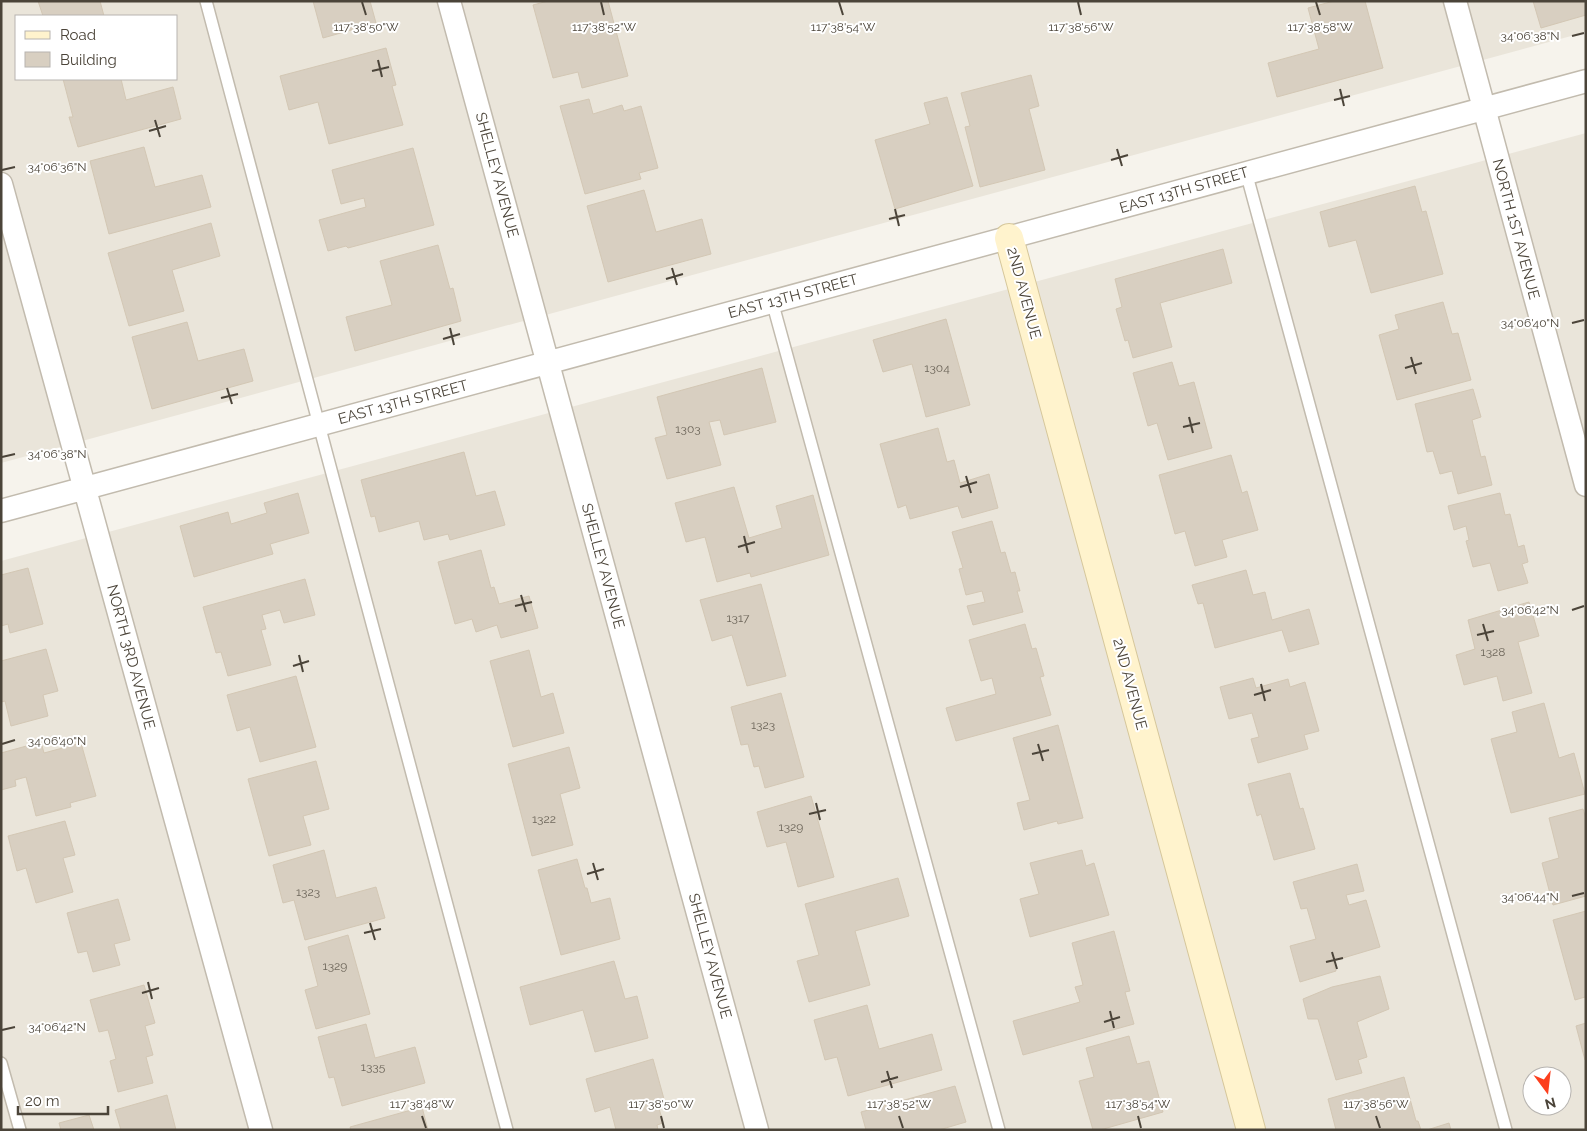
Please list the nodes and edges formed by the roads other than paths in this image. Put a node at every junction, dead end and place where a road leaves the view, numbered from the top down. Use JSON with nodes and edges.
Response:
{"nodes":[{"id":1,"x":206,"y":1,"type":"edge"},
{"id":2,"x":449,"y":1,"type":"edge"},
{"id":3,"x":1455,"y":1,"type":"edge"},
{"id":4,"x":1586,"y":81,"type":"edge"},
{"id":5,"x":1484,"y":109,"type":"junction"},
{"id":6,"x":1246,"y":172,"type":"junction"},
{"id":7,"x":1,"y":184,"type":"edge"},
{"id":8,"x":1009,"y":238,"type":"junction"},
{"id":9,"x":772,"y":302,"type":"junction"},
{"id":10,"x":547,"y":362,"type":"junction"},
{"id":11,"x":320,"y":425,"type":"junction"},
{"id":12,"x":1586,"y":485,"type":"edge"},
{"id":13,"x":85,"y":488,"type":"junction"},
{"id":14,"x":1,"y":511,"type":"edge"},
{"id":15,"x":1,"y":1063,"type":"edge"},
{"id":16,"x":20,"y":1130,"type":"edge"},
{"id":17,"x":261,"y":1130,"type":"edge"},
{"id":18,"x":507,"y":1130,"type":"edge"},
{"id":19,"x":757,"y":1130,"type":"edge"},
{"id":20,"x":999,"y":1130,"type":"edge"},
{"id":21,"x":1251,"y":1130,"type":"edge"},
{"id":22,"x":1506,"y":1130,"type":"edge"}],
"edges":[{"from":1,"to":11,"type":"lane"},
{"from":2,"to":10,"type":"street","name":"SHELLEY AVENUE"},
{"from":3,"to":5,"type":"street","name":"NORTH 1ST AVENUE"},
{"from":4,"to":5,"type":"street","name":"EAST 13TH STREET"},
{"from":5,"to":6,"type":"street","name":"EAST 13TH STREET"},
{"from":5,"to":12,"type":"street","name":"NORTH 1ST AVENUE"},
{"from":6,"to":8,"type":"street","name":"EAST 13TH STREET"},
{"from":6,"to":22,"type":"lane"},
{"from":7,"to":13,"type":"street","name":"NORTH 3RD AVENUE"},
{"from":8,"to":9,"type":"street","name":"EAST 13TH STREET"},
{"from":8,"to":21,"type":"street","name":"2ND AVENUE"},
{"from":9,"to":10,"type":"street","name":"EAST 13TH STREET"},
{"from":9,"to":20,"type":"lane"},
{"from":10,"to":11,"type":"street","name":"EAST 13TH STREET"},
{"from":10,"to":19,"type":"street","name":"SHELLEY AVENUE"},
{"from":11,"to":13,"type":"street","name":"EAST 13TH STREET"},
{"from":11,"to":18,"type":"lane"},
{"from":13,"to":14,"type":"street","name":"EAST 13TH STREET"},
{"from":13,"to":17,"type":"street","name":"NORTH 3RD AVENUE"},
{"from":15,"to":16,"type":"lane"}]}
